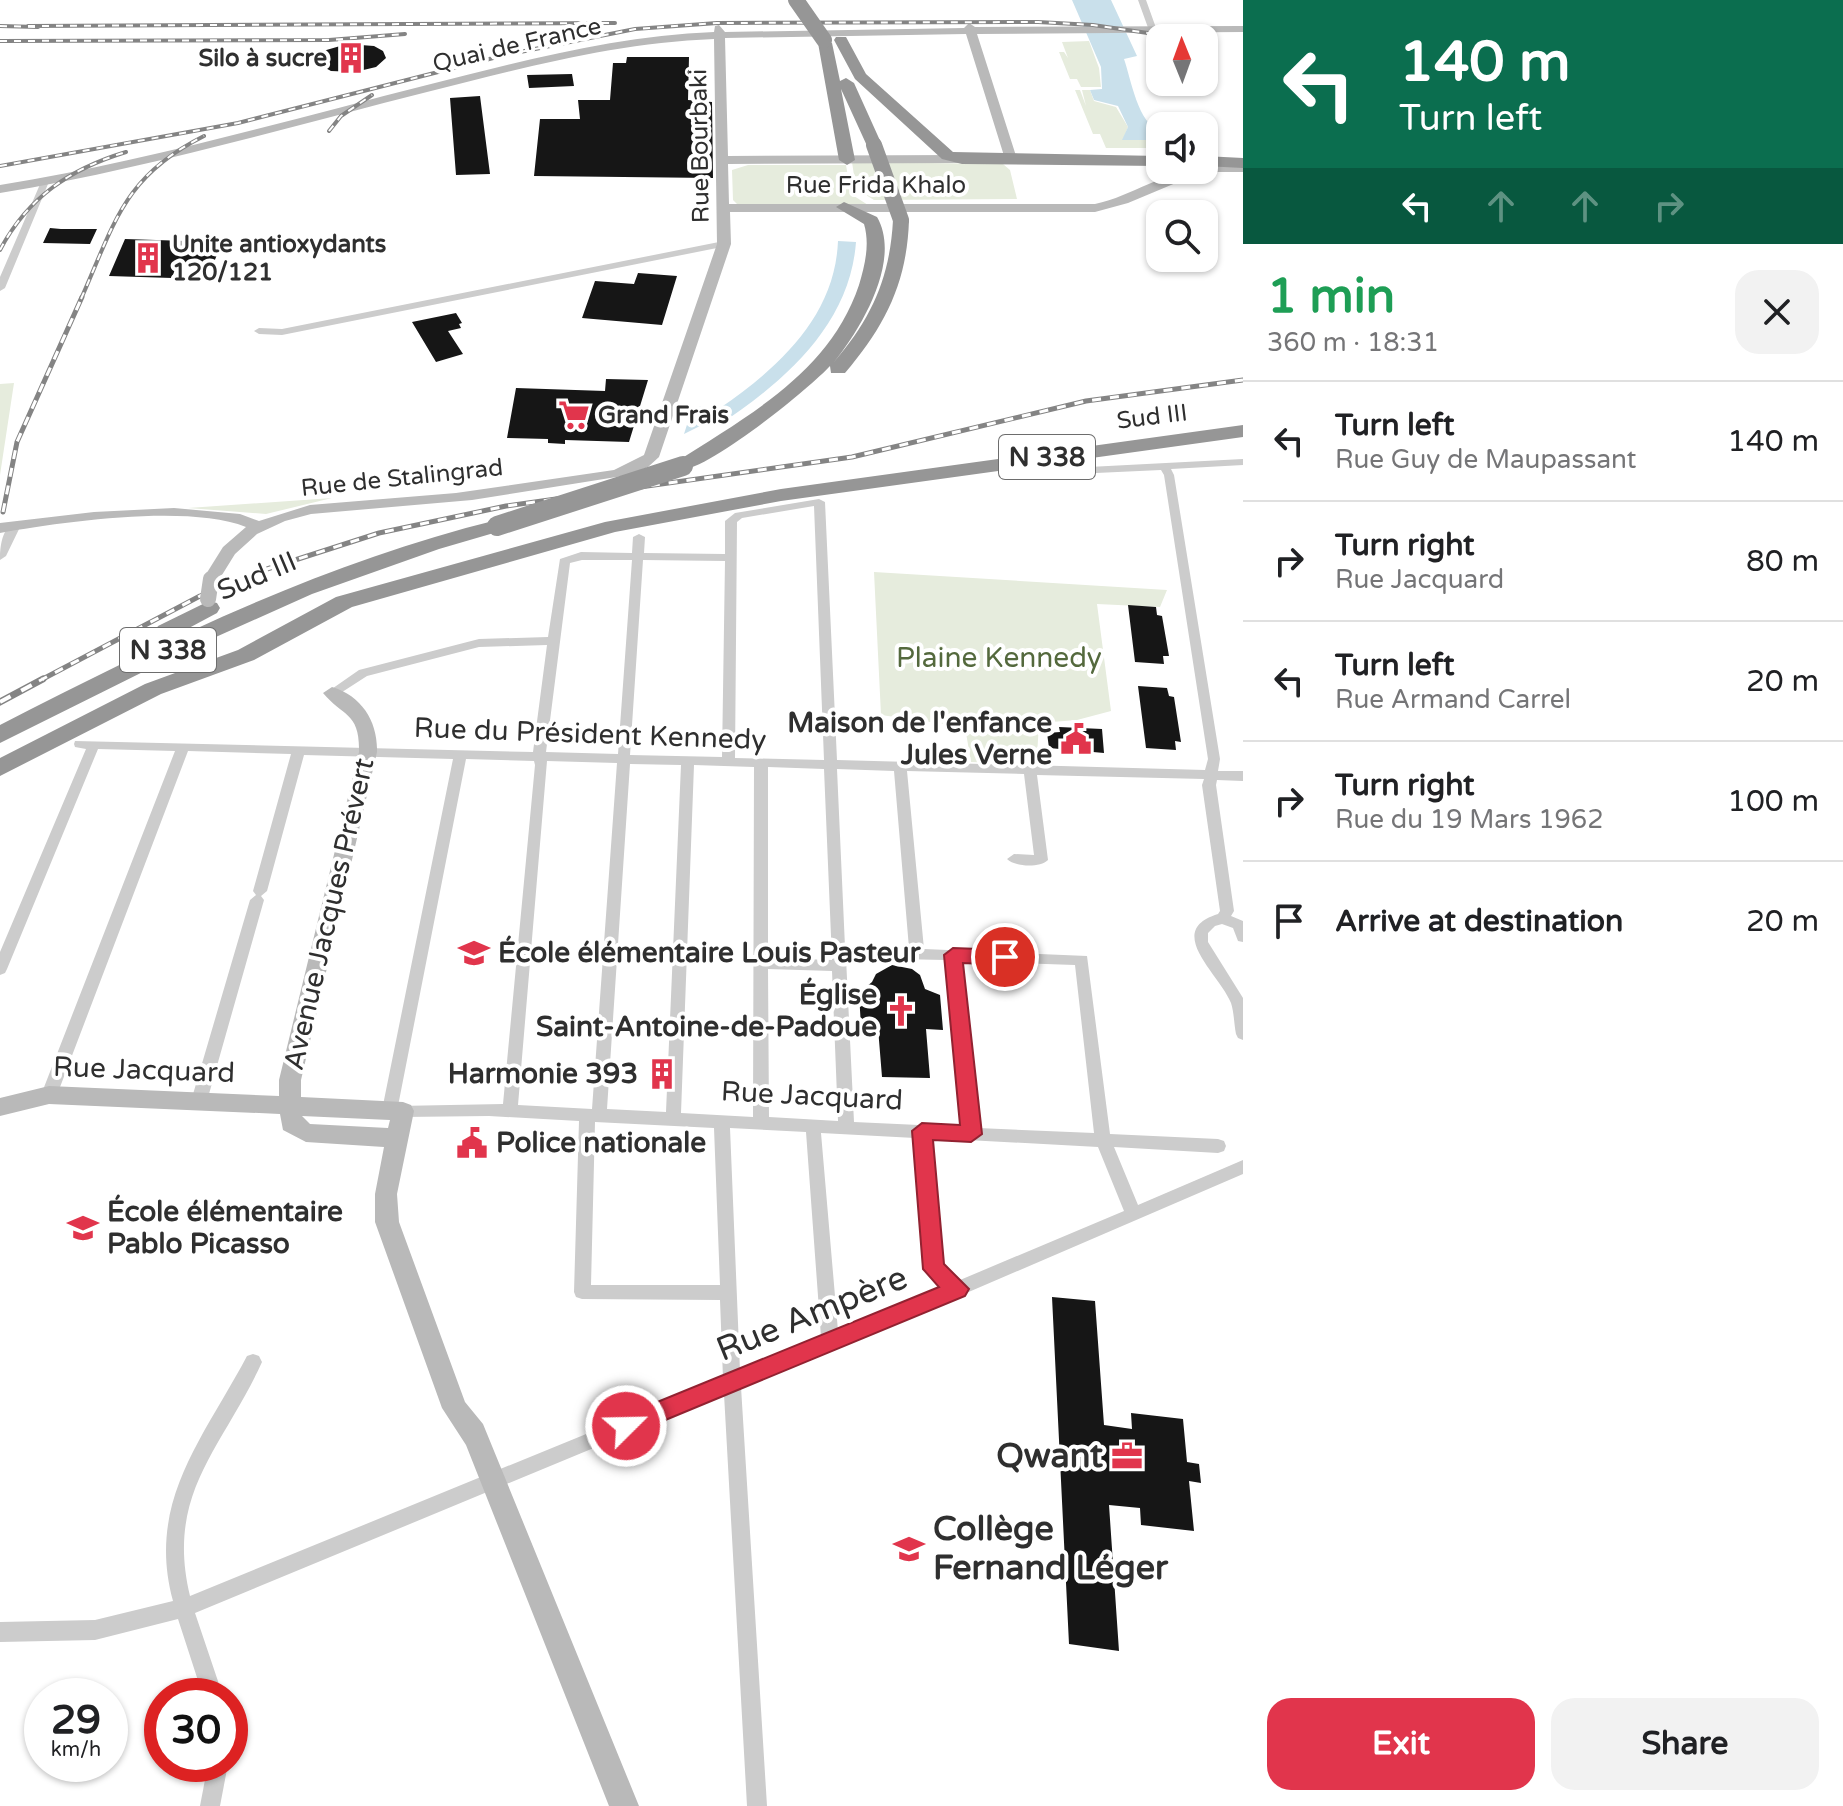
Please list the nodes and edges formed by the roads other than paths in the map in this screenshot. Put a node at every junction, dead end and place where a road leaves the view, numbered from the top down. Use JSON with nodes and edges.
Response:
{"nodes":[{"id":1,"x":796,"y":0,"type":"edge"},
{"id":2,"x":1142,"y":0,"type":"edge"},
{"id":3,"x":827,"y":12,"type":"dead end"},
{"id":4,"x":1150,"y":24,"type":"edge"},
{"id":5,"x":1243,"y":26,"type":"edge"},
{"id":6,"x":1218,"y":27,"type":"edge"},
{"id":7,"x":970,"y":28,"type":"junction"},
{"id":8,"x":1146,"y":28,"type":"edge"},
{"id":9,"x":720,"y":31,"type":"junction"},
{"id":10,"x":830,"y":41,"type":"junction"},
{"id":11,"x":962,"y":159,"type":"junction"},
{"id":12,"x":1011,"y":159,"type":"junction"},
{"id":13,"x":723,"y":160,"type":"junction"},
{"id":14,"x":847,"y":160,"type":"junction"},
{"id":15,"x":1146,"y":161,"type":"edge"},
{"id":16,"x":1243,"y":165,"type":"edge"},
{"id":17,"x":1218,"y":166,"type":"edge"},
{"id":18,"x":40,"y":180,"type":"junction"},
{"id":19,"x":0,"y":182,"type":"edge"},
{"id":20,"x":1163,"y":184,"type":"edge"},
{"id":21,"x":0,"y":189,"type":"edge"},
{"id":22,"x":844,"y":207,"type":"junction"},
{"id":23,"x":726,"y":208,"type":"junction"},
{"id":24,"x":724,"y":244,"type":"junction"},
{"id":25,"x":0,"y":288,"type":"edge"},
{"id":26,"x":276,"y":333,"type":"junction"},
{"id":27,"x":1242,"y":430,"type":"edge"},
{"id":28,"x":657,"y":444,"type":"joint"},
{"id":29,"x":1243,"y":462,"type":"edge"},
{"id":30,"x":683,"y":466,"type":"junction"},
{"id":31,"x":1164,"y":466,"type":"junction"},
{"id":32,"x":1031,"y":473,"type":"dead end"},
{"id":33,"x":8,"y":527,"type":"edge"},
{"id":34,"x":260,"y":527,"type":"junction"},
{"id":35,"x":639,"y":537,"type":"dead end"},
{"id":36,"x":0,"y":556,"type":"edge"},
{"id":37,"x":639,"y":556,"type":"junction"},
{"id":38,"x":731,"y":558,"type":"junction"},
{"id":39,"x":208,"y":604,"type":"joint"},
{"id":40,"x":553,"y":641,"type":"junction"},
{"id":41,"x":332,"y":693,"type":"joint"},
{"id":42,"x":0,"y":719,"type":"edge"},
{"id":43,"x":0,"y":735,"type":"edge"},
{"id":44,"x":183,"y":747,"type":"junction"},
{"id":45,"x":299,"y":750,"type":"junction"},
{"id":46,"x":368,"y":752,"type":"junction"},
{"id":47,"x":460,"y":755,"type":"junction"},
{"id":48,"x":539,"y":757,"type":"junction"},
{"id":49,"x":621,"y":759,"type":"junction"},
{"id":50,"x":688,"y":761,"type":"junction"},
{"id":51,"x":728,"y":762,"type":"junction"},
{"id":52,"x":761,"y":763,"type":"junction"},
{"id":53,"x":830,"y":765,"type":"junction"},
{"id":54,"x":900,"y":767,"type":"junction"},
{"id":55,"x":0,"y":768,"type":"edge"},
{"id":56,"x":1030,"y":770,"type":"junction"},
{"id":57,"x":1211,"y":771,"type":"junction"},
{"id":58,"x":1243,"y":776,"type":"edge"},
{"id":59,"x":1014,"y":859,"type":"dead end"},
{"id":60,"x":1223,"y":918,"type":"junction"},
{"id":61,"x":1243,"y":937,"type":"edge"},
{"id":62,"x":917,"y":954,"type":"junction"},
{"id":63,"x":953,"y":955,"type":"junction"},
{"id":64,"x":839,"y":959,"type":"junction"},
{"id":65,"x":761,"y":963,"type":"junction"},
{"id":66,"x":0,"y":969,"type":"edge"},
{"id":67,"x":1237,"y":985,"type":"edge"},
{"id":68,"x":1243,"y":1034,"type":"edge"},
{"id":69,"x":49,"y":1095,"type":"junction"},
{"id":70,"x":199,"y":1101,"type":"junction"},
{"id":71,"x":288,"y":1105,"type":"junction"},
{"id":72,"x":0,"y":1107,"type":"edge"},
{"id":73,"x":397,"y":1110,"type":"junction"},
{"id":74,"x":510,"y":1112,"type":"junction"},
{"id":75,"x":593,"y":1116,"type":"junction"},
{"id":76,"x":673,"y":1119,"type":"junction"},
{"id":77,"x":722,"y":1122,"type":"junction"},
{"id":78,"x":761,"y":1124,"type":"junction"},
{"id":79,"x":813,"y":1126,"type":"junction"},
{"id":80,"x":846,"y":1128,"type":"junction"},
{"id":81,"x":922,"y":1131,"type":"junction"},
{"id":82,"x":971,"y":1134,"type":"junction"},
{"id":83,"x":398,"y":1138,"type":"junction"},
{"id":84,"x":1103,"y":1140,"type":"junction"},
{"id":85,"x":1218,"y":1146,"type":"dead end"},
{"id":86,"x":1243,"y":1167,"type":"edge"},
{"id":87,"x":1133,"y":1213,"type":"junction"},
{"id":88,"x":958,"y":1289,"type":"junction"},
{"id":89,"x":728,"y":1293,"type":"junction"},
{"id":90,"x":830,"y":1342,"type":"junction"},
{"id":91,"x":253,"y":1362,"type":"dead end"},
{"id":92,"x":732,"y":1382,"type":"junction"},
{"id":93,"x":492,"y":1481,"type":"junction"},
{"id":94,"x":185,"y":1608,"type":"junction"},
{"id":95,"x":0,"y":1632,"type":"edge"},
{"id":96,"x":207,"y":1678,"type":"edge"},
{"id":97,"x":215,"y":1782,"type":"edge"},
{"id":98,"x":210,"y":1806,"type":"edge"},
{"id":99,"x":624,"y":1806,"type":"edge"},
{"id":100,"x":757,"y":1806,"type":"edge"}],
"edges":[{"from":1,"to":10,"type":"highway","bridge":true},
{"from":2,"to":4,"type":"street"},
{"from":3,"to":10,"type":"highway"},
{"from":5,"to":6,"type":"main road","name":"Quai de France"},
{"from":7,"to":8,"type":"main road","name":"Quai de France"},
{"from":7,"to":9,"type":"main road","name":"Quai de France"},
{"from":7,"to":12,"type":"main road"},
{"from":9,"to":13,"type":"main road","name":"Rue Bourbaki"},
{"from":9,"to":18,"type":"main road","name":"Quai de France"},
{"from":9,"to":18,"type":"main road","name":"Quai de France"},
{"from":10,"to":11,"type":"highway"},
{"from":10,"to":14,"type":"highway"},
{"from":10,"to":30,"type":"highway","number":"N 338","bridge":true},
{"from":11,"to":12,"type":"highway"},
{"from":11,"to":14,"type":"main road"},
{"from":12,"to":15,"type":"highway"},
{"from":13,"to":14,"type":"main road"},
{"from":13,"to":23,"type":"main road","name":"Rue Bourbaki"},
{"from":16,"to":17,"type":"highway"},
{"from":18,"to":19,"type":"main road","name":"Quai de France"},
{"from":18,"to":21,"type":"main road","name":"Quai de France"},
{"from":18,"to":25,"type":"street"},
{"from":20,"to":22,"type":"main road","name":"Rue Frida Khalo"},
{"from":22,"to":23,"type":"main road","name":"Rue Frida Khalo"},
{"from":22,"to":30,"type":"highway"},
{"from":23,"to":24,"type":"main road","name":"Rue Bourbaki"},
{"from":24,"to":26,"type":"street"},
{"from":24,"to":28,"type":"main road","name":"Rue Bourbaki"},
{"from":26,"to":26,"type":"street"},
{"from":27,"to":55,"type":"highway","name":"Sud III","number":"N 338"},
{"from":28,"to":34,"type":"main road","name":"Rue de Stalingrad"},
{"from":29,"to":31,"type":"street"},
{"from":30,"to":43,"type":"highway","name":"Sud III","number":"N 338","bridge":true},
{"from":31,"to":32,"type":"street"},
{"from":31,"to":57,"type":"street"},
{"from":33,"to":34,"type":"main road"},
{"from":33,"to":36,"type":"street"},
{"from":34,"to":39,"type":"main road","bridge":true},
{"from":35,"to":37,"type":"street"},
{"from":37,"to":38,"type":"street"},
{"from":37,"to":40,"type":"street"},
{"from":37,"to":49,"type":"street"},
{"from":38,"to":51,"type":"street"},
{"from":38,"to":53,"type":"street"},
{"from":39,"to":42,"type":"highway"},
{"from":40,"to":41,"type":"street"},
{"from":40,"to":48,"type":"street"},
{"from":41,"to":46,"type":"main road","name":"Avenue Jacques Prévert"},
{"from":44,"to":45,"type":"street","name":"Rue du Président Kennedy"},
{"from":44,"to":66,"type":"street","name":"Rue du Président Kennedy"},
{"from":44,"to":69,"type":"street"},
{"from":45,"to":46,"type":"street","name":"Rue du Président Kennedy"},
{"from":45,"to":70,"type":"street"},
{"from":46,"to":47,"type":"street","name":"Rue du Président Kennedy"},
{"from":46,"to":71,"type":"main road","name":"Avenue Jacques Prévert"},
{"from":47,"to":48,"type":"street","name":"Rue du Président Kennedy"},
{"from":47,"to":73,"type":"street"},
{"from":48,"to":49,"type":"street","name":"Rue du Président Kennedy"},
{"from":48,"to":74,"type":"street"},
{"from":49,"to":50,"type":"street","name":"Rue du Président Kennedy"},
{"from":49,"to":75,"type":"street"},
{"from":50,"to":51,"type":"street","name":"Rue du Président Kennedy"},
{"from":50,"to":76,"type":"street"},
{"from":51,"to":52,"type":"street","name":"Rue du Président Kennedy"},
{"from":52,"to":53,"type":"street","name":"Rue du Président Kennedy"},
{"from":52,"to":65,"type":"street"},
{"from":53,"to":54,"type":"street","name":"Rue du Président Kennedy"},
{"from":53,"to":64,"type":"street"},
{"from":54,"to":56,"type":"street","name":"Rue du Président Kennedy"},
{"from":54,"to":62,"type":"street"},
{"from":56,"to":57,"type":"street","name":"Rue du Président Kennedy"},
{"from":56,"to":59,"type":"street"},
{"from":57,"to":58,"type":"street","name":"Rue du Président Kennedy"},
{"from":57,"to":60,"type":"street"},
{"from":60,"to":61,"type":"street"},
{"from":60,"to":67,"type":"street"},
{"from":62,"to":63,"type":"street"},
{"from":62,"to":64,"type":"street"},
{"from":63,"to":82,"type":"street"},
{"from":63,"to":84,"type":"street"},
{"from":64,"to":65,"type":"street"},
{"from":64,"to":80,"type":"street"},
{"from":65,"to":78,"type":"street"},
{"from":67,"to":68,"type":"street"},
{"from":69,"to":70,"type":"main road","name":"Rue Jacquard"},
{"from":69,"to":72,"type":"main road","name":"Rue Jacquard"},
{"from":70,"to":71,"type":"main road","name":"Rue Jacquard"},
{"from":71,"to":73,"type":"main road","name":"Avenue Jacques Prévert"},
{"from":71,"to":83,"type":"main road","name":"Avenue Jacques Prévert"},
{"from":73,"to":74,"type":"street","name":"Rue Jacquard"},
{"from":73,"to":83,"type":"main road"},
{"from":74,"to":75,"type":"street","name":"Rue Jacquard"},
{"from":75,"to":76,"type":"street","name":"Rue Jacquard"},
{"from":75,"to":89,"type":"street"},
{"from":76,"to":77,"type":"street","name":"Rue Jacquard"},
{"from":77,"to":78,"type":"street","name":"Rue Jacquard"},
{"from":77,"to":89,"type":"street"},
{"from":78,"to":79,"type":"street","name":"Rue Jacquard"},
{"from":79,"to":80,"type":"street","name":"Rue Jacquard"},
{"from":79,"to":90,"type":"street"},
{"from":80,"to":81,"type":"street","name":"Rue Jacquard"},
{"from":81,"to":82,"type":"street","name":"Rue Jacquard"},
{"from":81,"to":88,"type":"street"},
{"from":82,"to":84,"type":"street","name":"Rue Jacquard"},
{"from":83,"to":93,"type":"main road"},
{"from":84,"to":85,"type":"street","name":"Rue Jacquard"},
{"from":84,"to":87,"type":"street"},
{"from":86,"to":87,"type":"street","name":"Rue Ampère"},
{"from":87,"to":88,"type":"street","name":"Rue Ampère"},
{"from":88,"to":90,"type":"street","name":"Rue Ampère"},
{"from":89,"to":92,"type":"street"},
{"from":90,"to":92,"type":"street","name":"Rue Ampère"},
{"from":91,"to":94,"type":"street"},
{"from":92,"to":93,"type":"street","name":"Rue Ampère"},
{"from":92,"to":100,"type":"street"},
{"from":93,"to":94,"type":"street","name":"Rue Ampère"},
{"from":93,"to":99,"type":"main road"},
{"from":94,"to":95,"type":"street","name":"Rue Ampère"},
{"from":94,"to":96,"type":"street"},
{"from":97,"to":98,"type":"street"}]}
